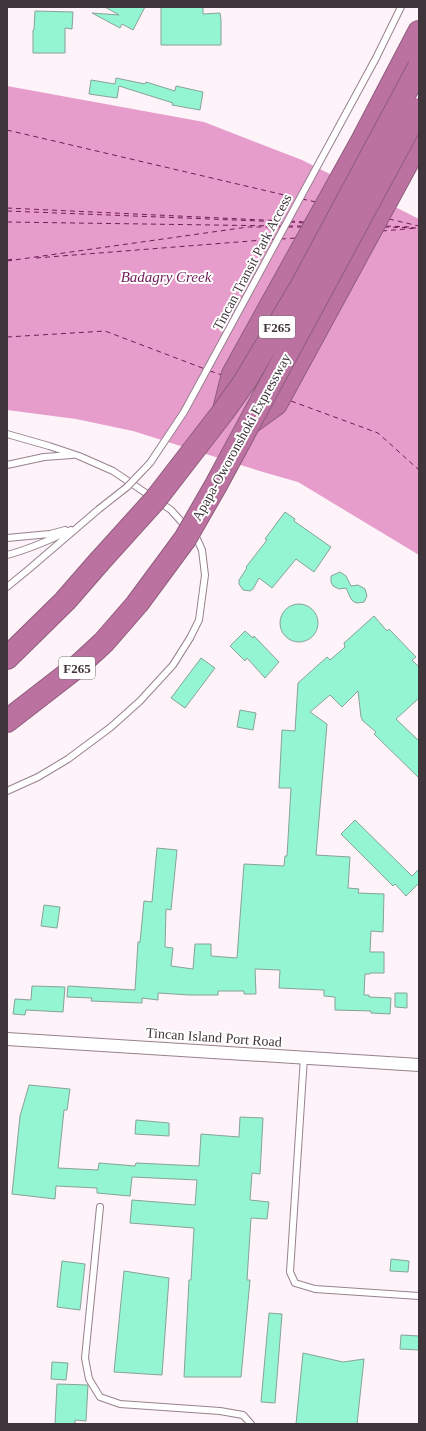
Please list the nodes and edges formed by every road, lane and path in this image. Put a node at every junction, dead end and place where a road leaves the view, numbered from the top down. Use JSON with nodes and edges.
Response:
{"nodes":[{"id":1,"x":401,"y":7,"type":"edge"},
{"id":2,"x":419,"y":32,"type":"edge"},
{"id":3,"x":419,"y":67,"type":"edge"},
{"id":4,"x":419,"y":109,"type":"edge"},
{"id":5,"x":419,"y":141,"type":"edge"},
{"id":6,"x":223,"y":412,"type":"junction"},
{"id":7,"x":251,"y":422,"type":"junction"},
{"id":8,"x":7,"y":434,"type":"edge"},
{"id":9,"x":79,"y":456,"type":"junction"},
{"id":10,"x":7,"y":465,"type":"edge"},
{"id":11,"x":80,"y":525,"type":"junction"},
{"id":12,"x":7,"y":538,"type":"edge"},
{"id":13,"x":7,"y":555,"type":"edge"},
{"id":14,"x":7,"y":587,"type":"edge"},
{"id":15,"x":7,"y":658,"type":"edge"},
{"id":16,"x":7,"y":721,"type":"edge"},
{"id":17,"x":7,"y":791,"type":"edge"},
{"id":18,"x":7,"y":1039,"type":"edge"},
{"id":19,"x":304,"y":1057,"type":"junction"},
{"id":20,"x":419,"y":1064,"type":"edge"},
{"id":21,"x":100,"y":1207,"type":"dead end"},
{"id":22,"x":419,"y":1296,"type":"edge"},
{"id":23,"x":252,"y":1424,"type":"edge"}],
"edges":[{"from":1,"to":11,"type":"lane","name":"Tincan Transit Park Access","bridge":true},
{"from":2,"to":6,"type":"highway"},
{"from":3,"to":6,"type":"highway","name":"Apapa-Oworonshoki Expressway","number":"F265","bridge":true},
{"from":4,"to":7,"type":"highway","name":"Apapa-Oworonshoki Expressway","number":"F265","bridge":true},
{"from":5,"to":7,"type":"highway"},
{"from":6,"to":15,"type":"highway","name":"Apapa-Oworonshoki Expressway","number":"F265","bridge":true},
{"from":7,"to":16,"type":"highway","name":"Apapa-Oworonshoki Expressway","number":"F265","bridge":true},
{"from":8,"to":9,"type":"lane"},
{"from":9,"to":10,"type":"lane"},
{"from":9,"to":17,"type":"lane"},
{"from":11,"to":12,"type":"lane"},
{"from":11,"to":13,"type":"lane"},
{"from":11,"to":14,"type":"lane"},
{"from":18,"to":19,"type":"street","name":"Tincan Island Port Road"},
{"from":19,"to":20,"type":"street","name":"Tincan Island Port Road"},
{"from":19,"to":22,"type":"lane"},
{"from":21,"to":23,"type":"lane"}]}
